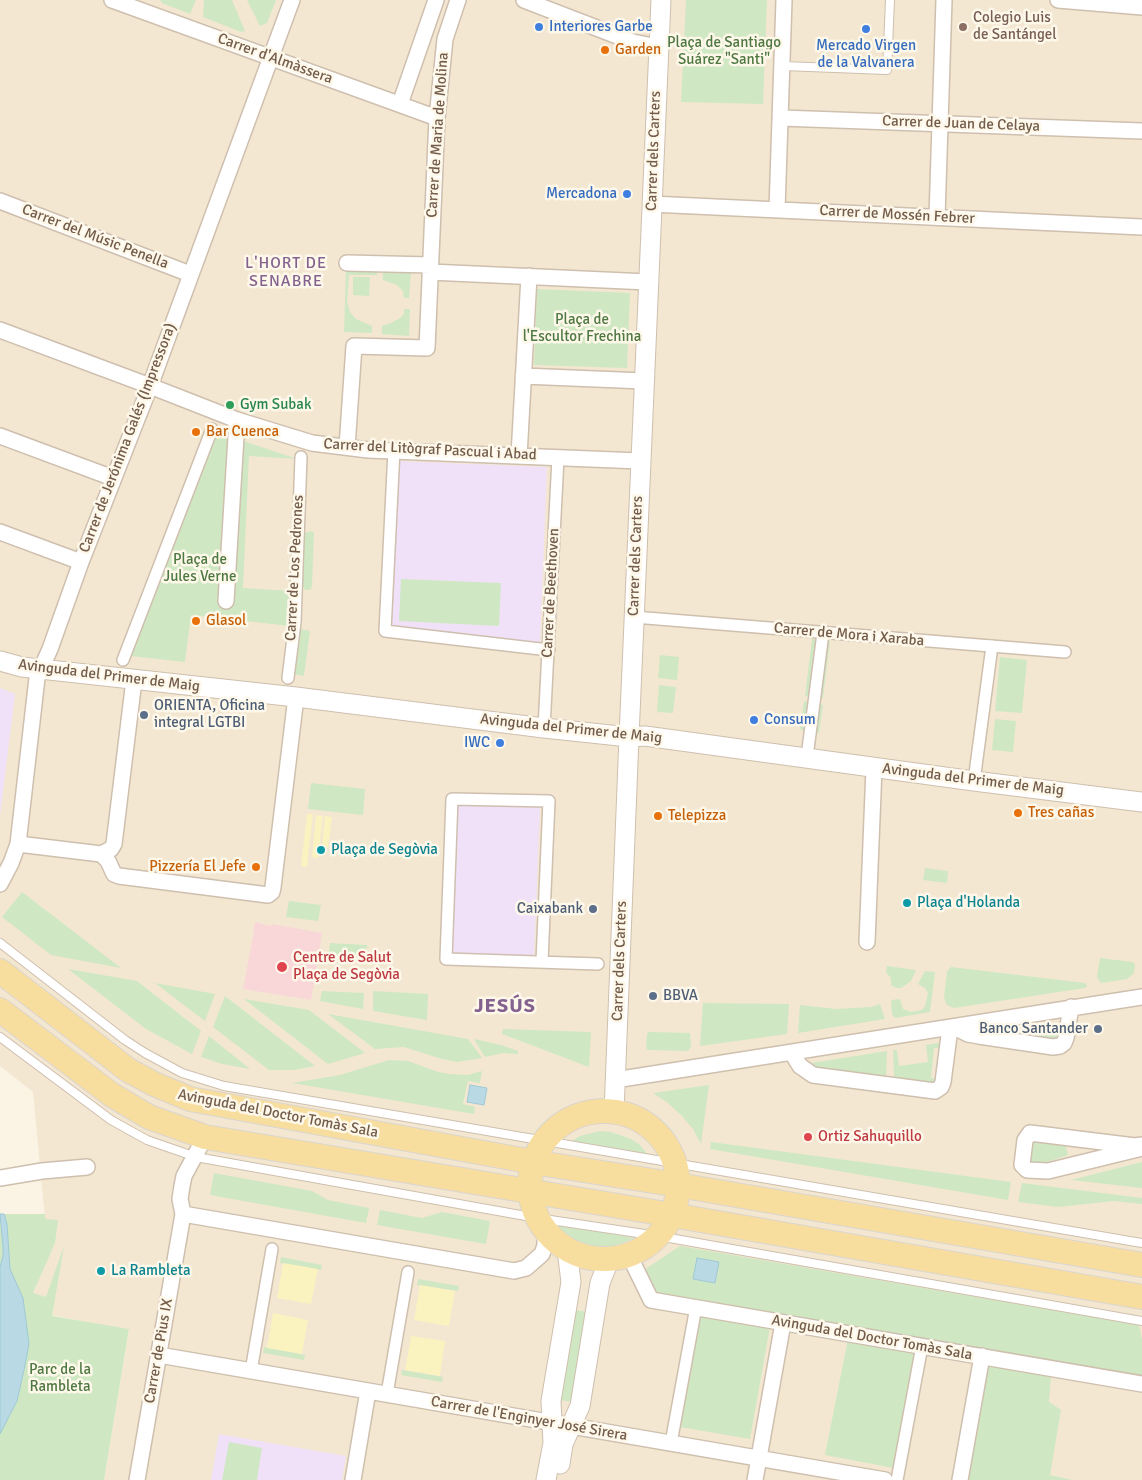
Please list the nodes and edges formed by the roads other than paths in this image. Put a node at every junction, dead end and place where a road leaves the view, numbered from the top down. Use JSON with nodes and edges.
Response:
{"nodes":[{"id":1,"x":112,"y":0,"type":"edge"},
{"id":2,"x":292,"y":0,"type":"edge"},
{"id":3,"x":436,"y":0,"type":"edge"},
{"id":4,"x":458,"y":0,"type":"edge"},
{"id":5,"x":524,"y":0,"type":"edge"},
{"id":6,"x":661,"y":0,"type":"edge"},
{"id":7,"x":784,"y":0,"type":"edge"},
{"id":8,"x":890,"y":0,"type":"edge"},
{"id":9,"x":944,"y":0,"type":"edge"},
{"id":10,"x":1058,"y":0,"type":"edge"},
{"id":11,"x":136,"y":4,"type":"edge"},
{"id":12,"x":1142,"y":7,"type":"edge"},
{"id":13,"x":658,"y":47,"type":"junction"},
{"id":14,"x":270,"y":57,"type":"junction"},
{"id":15,"x":783,"y":66,"type":"junction"},
{"id":16,"x":400,"y":104,"type":"junction"},
{"id":17,"x":437,"y":118,"type":"junction"},
{"id":18,"x":781,"y":118,"type":"junction"},
{"id":19,"x":940,"y":123,"type":"junction"},
{"id":20,"x":1142,"y":132,"type":"edge"},
{"id":21,"x":0,"y":201,"type":"edge"},
{"id":22,"x":652,"y":204,"type":"junction"},
{"id":23,"x":777,"y":210,"type":"junction"},
{"id":24,"x":937,"y":217,"type":"junction"},
{"id":25,"x":1142,"y":227,"type":"edge"},
{"id":26,"x":347,"y":262,"type":"dead end"},
{"id":27,"x":430,"y":268,"type":"junction"},
{"id":28,"x":190,"y":274,"type":"junction"},
{"id":29,"x":529,"y":276,"type":"junction"},
{"id":30,"x":648,"y":282,"type":"junction"},
{"id":31,"x":0,"y":330,"type":"edge"},
{"id":32,"x":523,"y":376,"type":"junction"},
{"id":33,"x":644,"y":381,"type":"junction"},
{"id":34,"x":150,"y":386,"type":"junction"},
{"id":35,"x":237,"y":420,"type":"junction"},
{"id":36,"x":212,"y":429,"type":"dead end"},
{"id":37,"x":0,"y":436,"type":"edge"},
{"id":38,"x":347,"y":447,"type":"junction"},
{"id":39,"x":394,"y":450,"type":"junction"},
{"id":40,"x":519,"y":456,"type":"junction"},
{"id":41,"x":301,"y":457,"type":"dead end"},
{"id":42,"x":558,"y":458,"type":"junction"},
{"id":43,"x":640,"y":461,"type":"junction"},
{"id":44,"x":113,"y":478,"type":"junction"},
{"id":45,"x":0,"y":532,"type":"edge"},
{"id":46,"x":81,"y":562,"type":"junction"},
{"id":47,"x":226,"y":601,"type":"dead end"},
{"id":48,"x":634,"y":618,"type":"junction"},
{"id":49,"x":823,"y":633,"type":"junction"},
{"id":50,"x":992,"y":646,"type":"junction"},
{"id":51,"x":549,"y":650,"type":"junction"},
{"id":52,"x":1065,"y":652,"type":"dead end"},
{"id":53,"x":0,"y":660,"type":"edge"},
{"id":54,"x":123,"y":660,"type":"dead end"},
{"id":55,"x":40,"y":669,"type":"junction"},
{"id":56,"x":288,"y":678,"type":"dead end"},
{"id":57,"x":134,"y":680,"type":"junction"},
{"id":58,"x":296,"y":697,"type":"junction"},
{"id":59,"x":544,"y":728,"type":"junction"},
{"id":60,"x":628,"y":736,"type":"junction"},
{"id":61,"x":807,"y":758,"type":"junction"},
{"id":62,"x":874,"y":768,"type":"junction"},
{"id":63,"x":974,"y":781,"type":"junction"},
{"id":64,"x":1142,"y":802,"type":"edge"},
{"id":65,"x":18,"y":844,"type":"junction"},
{"id":66,"x":101,"y":854,"type":"junction"},
{"id":67,"x":0,"y":884,"type":"edge"},
{"id":68,"x":867,"y":942,"type":"dead end"},
{"id":69,"x":0,"y":943,"type":"edge"},
{"id":70,"x":542,"y":962,"type":"junction"},
{"id":71,"x":598,"y":964,"type":"dead end"},
{"id":72,"x":0,"y":971,"type":"edge"},
{"id":73,"x":1142,"y":996,"type":"edge"},
{"id":74,"x":1071,"y":1007,"type":"junction"},
{"id":75,"x":0,"y":1010,"type":"edge"},
{"id":76,"x":952,"y":1027,"type":"junction"},
{"id":77,"x":0,"y":1037,"type":"edge"},
{"id":78,"x":792,"y":1052,"type":"junction"},
{"id":79,"x":615,"y":1080,"type":"junction"},
{"id":80,"x":614,"y":1112,"type":"junction"},
{"id":81,"x":545,"y":1140,"type":"junction"},
{"id":82,"x":1142,"y":1146,"type":"edge"},
{"id":83,"x":200,"y":1147,"type":"junction"},
{"id":84,"x":533,"y":1162,"type":"junction"},
{"id":85,"x":86,"y":1168,"type":"dead end"},
{"id":86,"x":677,"y":1174,"type":"junction"},
{"id":87,"x":0,"y":1178,"type":"edge"},
{"id":88,"x":530,"y":1191,"type":"junction"},
{"id":89,"x":183,"y":1214,"type":"junction"},
{"id":90,"x":672,"y":1215,"type":"junction"},
{"id":91,"x":541,"y":1225,"type":"junction"},
{"id":92,"x":658,"y":1236,"type":"junction"},
{"id":93,"x":1142,"y":1243,"type":"edge"},
{"id":94,"x":272,"y":1249,"type":"dead end"},
{"id":95,"x":567,"y":1250,"type":"junction"},
{"id":96,"x":619,"y":1257,"type":"junction"},
{"id":97,"x":1142,"y":1265,"type":"edge"},
{"id":98,"x":408,"y":1272,"type":"dead end"},
{"id":99,"x":1142,"y":1297,"type":"edge"},
{"id":100,"x":569,"y":1298,"type":"junction"},
{"id":101,"x":596,"y":1303,"type":"junction"},
{"id":102,"x":696,"y":1307,"type":"junction"},
{"id":103,"x":1142,"y":1321,"type":"edge"},
{"id":104,"x":783,"y":1322,"type":"junction"},
{"id":105,"x":922,"y":1346,"type":"junction"},
{"id":106,"x":159,"y":1355,"type":"junction"},
{"id":107,"x":982,"y":1356,"type":"junction"},
{"id":108,"x":251,"y":1371,"type":"junction"},
{"id":109,"x":1142,"y":1384,"type":"edge"},
{"id":110,"x":368,"y":1391,"type":"junction"},
{"id":111,"x":388,"y":1394,"type":"junction"},
{"id":112,"x":552,"y":1423,"type":"junction"},
{"id":113,"x":571,"y":1426,"type":"junction"},
{"id":114,"x":671,"y":1443,"type":"junction"},
{"id":115,"x":759,"y":1458,"type":"junction"},
{"id":116,"x":137,"y":1480,"type":"edge"},
{"id":117,"x":353,"y":1480,"type":"edge"},
{"id":118,"x":546,"y":1480,"type":"edge"},
{"id":119,"x":558,"y":1480,"type":"edge"},
{"id":120,"x":755,"y":1480,"type":"edge"},
{"id":121,"x":885,"y":1480,"type":"edge"},
{"id":122,"x":897,"y":1480,"type":"edge"},
{"id":123,"x":960,"y":1480,"type":"edge"}],
"edges":[{"from":1,"to":11,"type":"street","name":"Carrer d'Almàssera"},
{"from":2,"to":14,"type":"street","name":"Carrer de Jerónima Galés (Impressora)"},
{"from":3,"to":16,"type":"street","name":"Carrer de Maria de Molina"},
{"from":4,"to":17,"type":"street","name":"Carrer de Maria de Molina"},
{"from":5,"to":13,"type":"street"},
{"from":6,"to":13,"type":"street","name":"Carrer dels Carters"},
{"from":7,"to":15,"type":"street"},
{"from":8,"to":15,"type":"lane"},
{"from":9,"to":19,"type":"street"},
{"from":10,"to":12,"type":"street"},
{"from":11,"to":14,"type":"street","name":"Carrer d'Almàssera"},
{"from":13,"to":22,"type":"street","name":"Carrer dels Carters"},
{"from":14,"to":16,"type":"street","name":"Carrer d'Almàssera"},
{"from":14,"to":28,"type":"street","name":"Carrer de Jerónima Galés (Impressora)"},
{"from":15,"to":18,"type":"street"},
{"from":16,"to":17,"type":"street","name":"Carrer d'Almàssera"},
{"from":17,"to":27,"type":"street","name":"Carrer de Maria de Molina"},
{"from":18,"to":19,"type":"street","name":"Carrer de Juan de Celaya"},
{"from":18,"to":23,"type":"street"},
{"from":19,"to":20,"type":"street","name":"Carrer de Juan de Celaya"},
{"from":19,"to":24,"type":"street"},
{"from":21,"to":28,"type":"street","name":"Carrer del Músic Penella"},
{"from":22,"to":23,"type":"street","name":"Carrer de Mossén Febrer"},
{"from":22,"to":30,"type":"street","name":"Carrer dels Carters"},
{"from":23,"to":24,"type":"street","name":"Carrer de Mossén Febrer"},
{"from":24,"to":25,"type":"street","name":"Carrer de Mossén Febrer"},
{"from":26,"to":27,"type":"street"},
{"from":27,"to":29,"type":"street"},
{"from":27,"to":38,"type":"street"},
{"from":28,"to":34,"type":"street","name":"Carrer de Jerónima Galés (Impressora)"},
{"from":29,"to":30,"type":"street"},
{"from":29,"to":32,"type":"street"},
{"from":30,"to":33,"type":"street","name":"Carrer dels Carters"},
{"from":31,"to":34,"type":"street","name":"Carrer del Litògraf Pascual i Abad"},
{"from":32,"to":33,"type":"street"},
{"from":32,"to":40,"type":"street"},
{"from":33,"to":43,"type":"street","name":"Carrer dels Carters"},
{"from":34,"to":35,"type":"street","name":"Carrer del Litògraf Pascual i Abad"},
{"from":34,"to":44,"type":"street","name":"Carrer de Jerónima Galés (Impressora)"},
{"from":35,"to":38,"type":"street","name":"Carrer del Litògraf Pascual i Abad"},
{"from":35,"to":47,"type":"street"},
{"from":36,"to":54,"type":"street"},
{"from":37,"to":44,"type":"street"},
{"from":38,"to":39,"type":"street","name":"Carrer del Litògraf Pascual i Abad"},
{"from":39,"to":40,"type":"street","name":"Carrer del Litògraf Pascual i Abad"},
{"from":39,"to":51,"type":"street"},
{"from":40,"to":42,"type":"street","name":"Carrer del Litògraf Pascual i Abad"},
{"from":41,"to":56,"type":"street","name":"Carrer de Los Pedrones"},
{"from":42,"to":43,"type":"street","name":"Carrer del Litògraf Pascual i Abad"},
{"from":42,"to":51,"type":"street","name":"Carrer de Beethoven"},
{"from":43,"to":48,"type":"street","name":"Carrer dels Carters"},
{"from":44,"to":46,"type":"street","name":"Carrer de Jerónima Galés (Impressora)"},
{"from":45,"to":46,"type":"street"},
{"from":46,"to":55,"type":"street","name":"Carrer de Jerónima Galés (Impressora)"},
{"from":48,"to":49,"type":"street","name":"Carrer de Mora i Xaraba"},
{"from":48,"to":60,"type":"street","name":"Carrer dels Carters"},
{"from":49,"to":50,"type":"street","name":"Carrer de Mora i Xaraba"},
{"from":49,"to":61,"type":"street"},
{"from":50,"to":52,"type":"street","name":"Carrer de Mora i Xaraba"},
{"from":50,"to":63,"type":"street"},
{"from":51,"to":59,"type":"street","name":"Carrer de Beethoven"},
{"from":53,"to":55,"type":"street","name":"Avinguda del Primer de Maig"},
{"from":55,"to":57,"type":"street","name":"Avinguda del Primer de Maig"},
{"from":55,"to":65,"type":"street","name":"Carrer de Jerónima Galés (Impressora)"},
{"from":57,"to":58,"type":"street","name":"Avinguda del Primer de Maig"},
{"from":57,"to":66,"type":"street"},
{"from":58,"to":59,"type":"street","name":"Avinguda del Primer de Maig"},
{"from":58,"to":66,"type":"street"},
{"from":59,"to":60,"type":"street","name":"Avinguda del Primer de Maig"},
{"from":60,"to":61,"type":"street","name":"Avinguda del Primer de Maig"},
{"from":60,"to":79,"type":"street","name":"Carrer dels Carters"},
{"from":61,"to":62,"type":"street","name":"Avinguda del Primer de Maig"},
{"from":62,"to":63,"type":"street","name":"Avinguda del Primer de Maig"},
{"from":62,"to":68,"type":"street"},
{"from":63,"to":64,"type":"street","name":"Avinguda del Primer de Maig"},
{"from":65,"to":66,"type":"street"},
{"from":65,"to":67,"type":"street","name":"Carrer de Jerónima Galés (Impressora)"},
{"from":69,"to":81,"type":"lane"},
{"from":70,"to":70,"type":"street"},
{"from":70,"to":71,"type":"street"},
{"from":72,"to":84,"type":"main road","name":"Avinguda del Doctor Tomàs Sala"},
{"from":73,"to":74,"type":"street"},
{"from":74,"to":76,"type":"street"},
{"from":74,"to":76,"type":"street"},
{"from":75,"to":83,"type":"main road","name":"Avinguda del Doctor Tomàs Sala"},
{"from":76,"to":78,"type":"street"},
{"from":76,"to":78,"type":"street"},
{"from":77,"to":83,"type":"lane"},
{"from":78,"to":79,"type":"street"},
{"from":79,"to":80,"type":"street","name":"Carrer dels Carters"},
{"from":80,"to":81,"type":"main road"},
{"from":80,"to":86,"type":"main road"},
{"from":81,"to":84,"type":"main road"},
{"from":81,"to":86,"type":"lane"},
{"from":82,"to":82,"type":"street"},
{"from":83,"to":88,"type":"main road","name":"Avinguda del Doctor Tomàs Sala"},
{"from":83,"to":89,"type":"street","name":"Carrer de Pius IX"},
{"from":83,"to":91,"type":"lane"},
{"from":84,"to":86,"type":"main road","name":"Avinguda del Doctor Tomàs Sala"},
{"from":84,"to":88,"type":"main road"},
{"from":85,"to":87,"type":"street"},
{"from":86,"to":90,"type":"main road"},
{"from":86,"to":93,"type":"lane"},
{"from":86,"to":97,"type":"main road","name":"Avinguda del Doctor Tomàs Sala"},
{"from":88,"to":90,"type":"main road","name":"Avinguda del Doctor Tomàs Sala"},
{"from":88,"to":91,"type":"main road"},
{"from":89,"to":91,"type":"street"},
{"from":89,"to":106,"type":"street","name":"Carrer de Pius IX"},
{"from":90,"to":92,"type":"main road"},
{"from":90,"to":99,"type":"main road","name":"Avinguda del Doctor Tomàs Sala"},
{"from":91,"to":92,"type":"lane"},
{"from":91,"to":95,"type":"main road"},
{"from":92,"to":96,"type":"main road"},
{"from":92,"to":103,"type":"lane"},
{"from":94,"to":108,"type":"street"},
{"from":95,"to":96,"type":"main road"},
{"from":95,"to":100,"type":"street"},
{"from":96,"to":101,"type":"street"},
{"from":96,"to":102,"type":"street","name":"Avinguda del Doctor Tomàs Sala"},
{"from":98,"to":111,"type":"street"},
{"from":100,"to":101,"type":"street"},
{"from":100,"to":112,"type":"street"},
{"from":101,"to":113,"type":"street"},
{"from":102,"to":104,"type":"street","name":"Avinguda del Doctor Tomàs Sala"},
{"from":102,"to":114,"type":"street"},
{"from":104,"to":105,"type":"street","name":"Avinguda del Doctor Tomàs Sala"},
{"from":104,"to":115,"type":"street"},
{"from":105,"to":107,"type":"street","name":"Avinguda del Doctor Tomàs Sala"},
{"from":105,"to":122,"type":"street"},
{"from":106,"to":108,"type":"street","name":"Carrer de l'Enginyer José Sirera"},
{"from":106,"to":116,"type":"street","name":"Carrer de Pius IX"},
{"from":107,"to":109,"type":"street","name":"Avinguda del Doctor Tomàs Sala"},
{"from":107,"to":123,"type":"street"},
{"from":108,"to":110,"type":"street","name":"Carrer de l'Enginyer José Sirera"},
{"from":110,"to":111,"type":"street","name":"Carrer de l'Enginyer José Sirera"},
{"from":110,"to":117,"type":"street"},
{"from":111,"to":112,"type":"street","name":"Carrer de l'Enginyer José Sirera"},
{"from":112,"to":113,"type":"street","name":"Carrer de l'Enginyer José Sirera"},
{"from":112,"to":118,"type":"street"},
{"from":113,"to":114,"type":"street","name":"Carrer de l'Enginyer José Sirera"},
{"from":113,"to":119,"type":"street"},
{"from":114,"to":115,"type":"street","name":"Carrer de l'Enginyer José Sirera"},
{"from":115,"to":120,"type":"street"},
{"from":115,"to":121,"type":"street","name":"Carrer de l'Enginyer José Sirera"}]}
